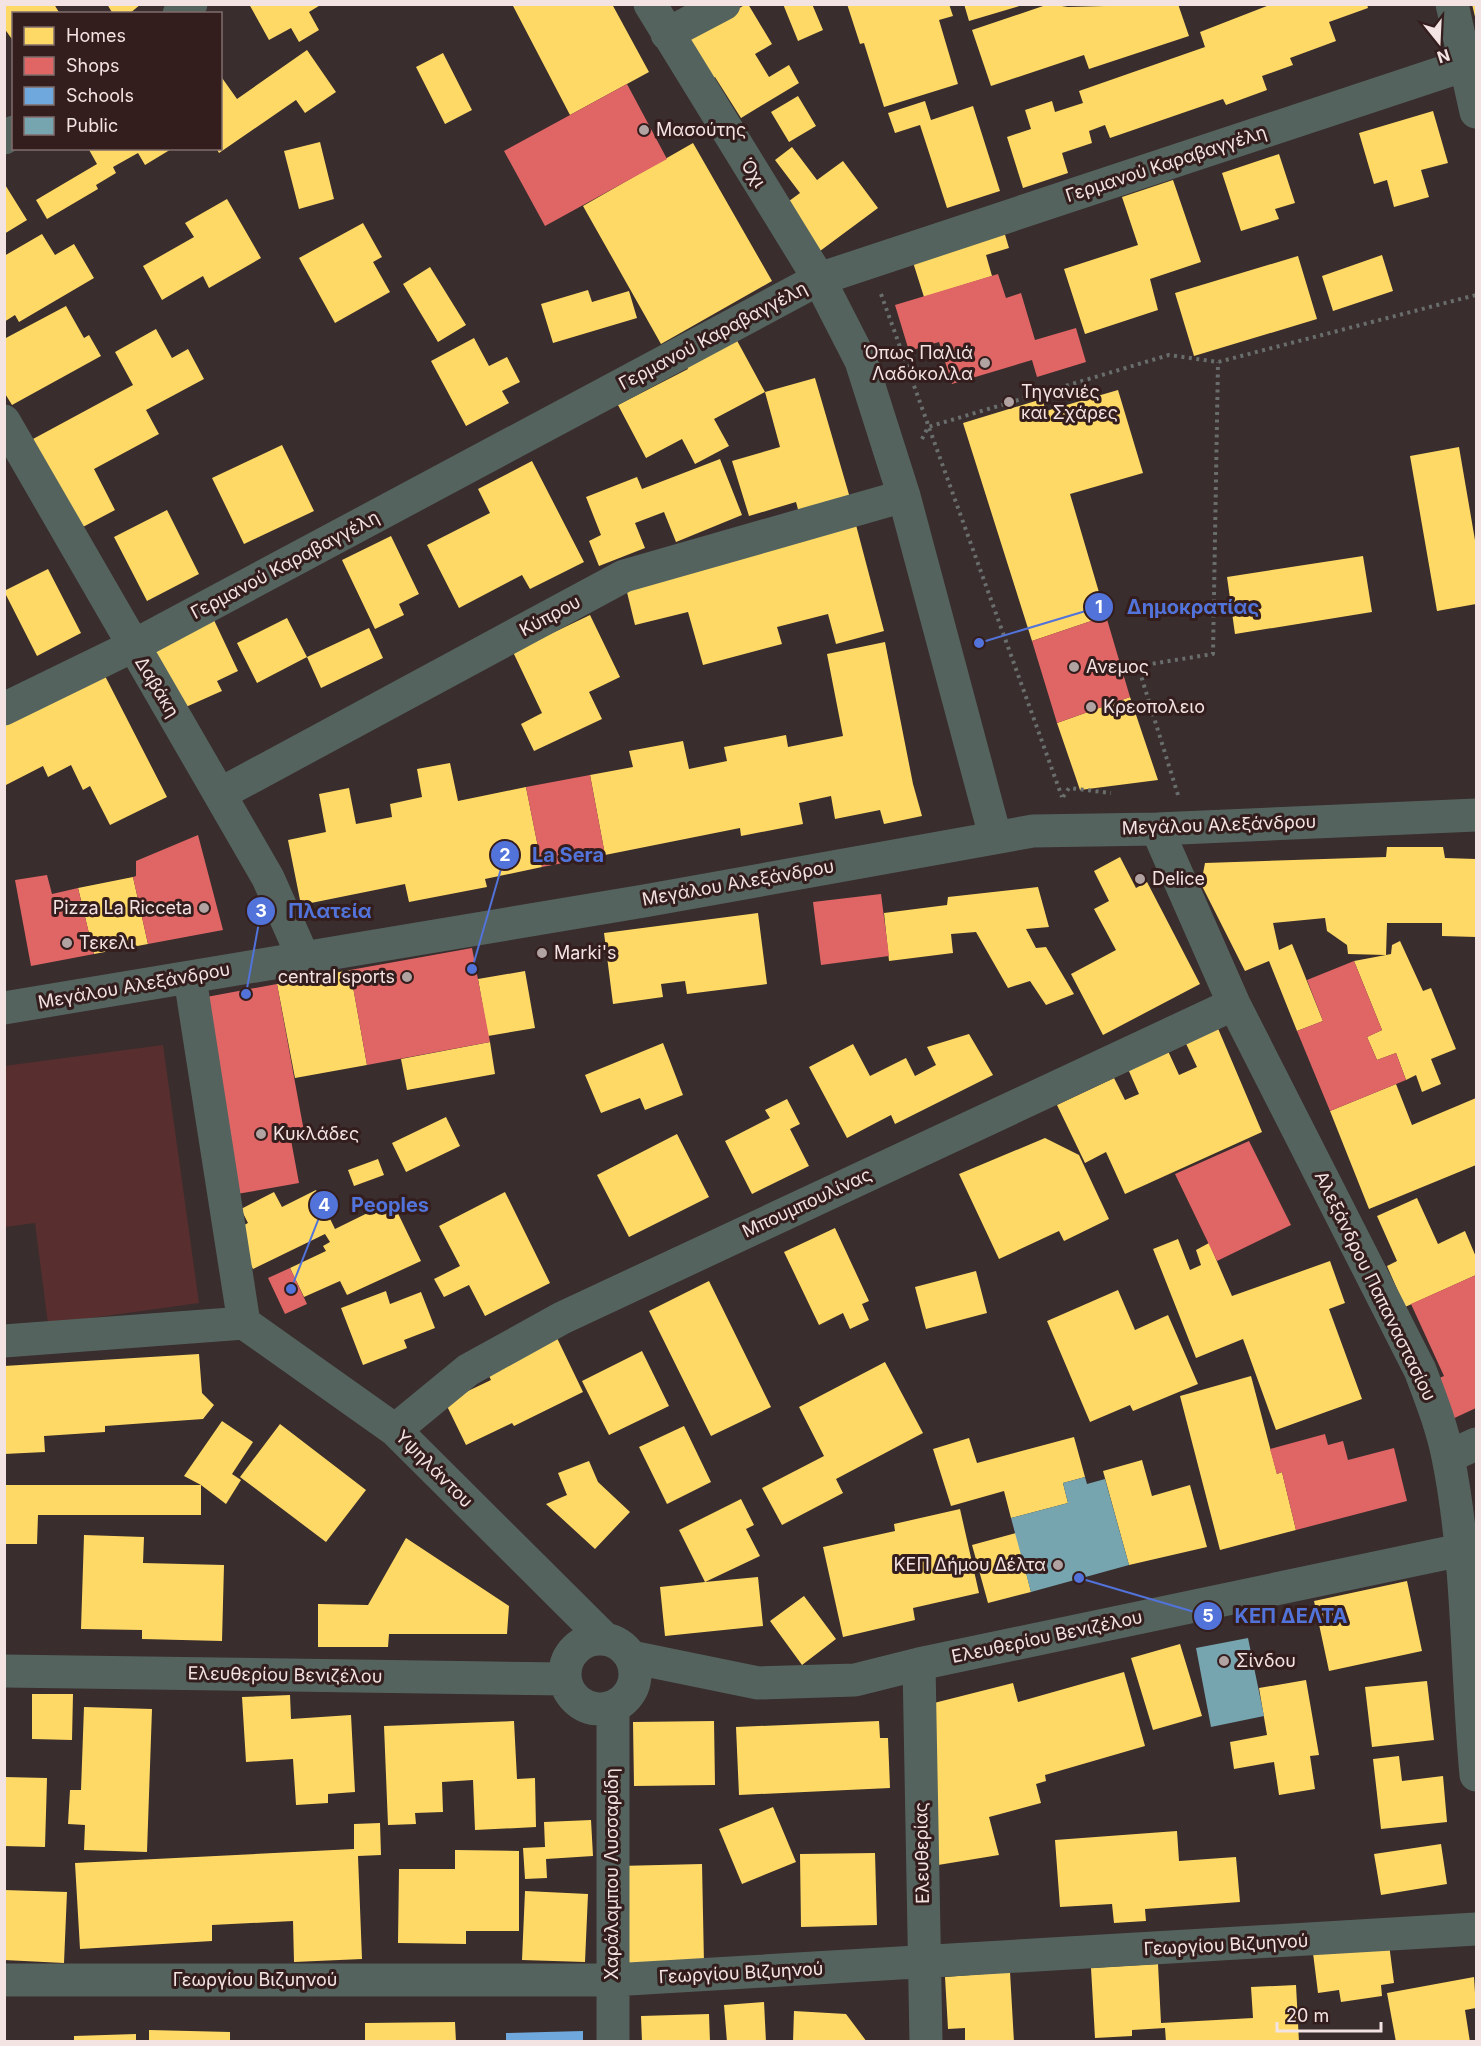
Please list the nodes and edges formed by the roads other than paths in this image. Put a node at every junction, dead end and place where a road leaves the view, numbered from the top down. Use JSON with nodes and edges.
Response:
{"nodes":[{"id":1,"x":650,"y":4,"type":"edge"},
{"id":2,"x":724,"y":4,"type":"edge"},
{"id":3,"x":1452,"y":4,"type":"edge"},
{"id":4,"x":667,"y":34,"type":"junction"},
{"id":5,"x":1466,"y":66,"type":"junction"},
{"id":6,"x":1476,"y":112,"type":"edge"},
{"id":7,"x":819,"y":279,"type":"junction"},
{"id":8,"x":4,"y":421,"type":"edge"},
{"id":9,"x":904,"y":496,"type":"junction"},
{"id":10,"x":133,"y":646,"type":"junction"},
{"id":11,"x":4,"y":709,"type":"edge"},
{"id":12,"x":220,"y":794,"type":"junction"},
{"id":13,"x":1476,"y":815,"type":"edge"},
{"id":14,"x":1157,"y":829,"type":"junction"},
{"id":15,"x":994,"y":836,"type":"junction"},
{"id":16,"x":303,"y":957,"type":"junction"},
{"id":17,"x":190,"y":978,"type":"junction"},
{"id":18,"x":1234,"y":1004,"type":"junction"},
{"id":19,"x":4,"y":1008,"type":"edge"},
{"id":20,"x":244,"y":1323,"type":"junction"},
{"id":21,"x":4,"y":1341,"type":"edge"},
{"id":22,"x":395,"y":1430,"type":"junction"},
{"id":23,"x":1462,"y":1451,"type":"edge"},
{"id":24,"x":1461,"y":1550,"type":"junction"},
{"id":25,"x":618,"y":1648,"type":"junction"},
{"id":26,"x":919,"y":1664,"type":"junction"},
{"id":27,"x":4,"y":1671,"type":"edge"},
{"id":28,"x":565,"y":1679,"type":"junction"},
{"id":29,"x":613,"y":1707,"type":"junction"},
{"id":30,"x":1474,"y":1715,"type":"edge"},
{"id":31,"x":1476,"y":1775,"type":"edge"},
{"id":32,"x":1476,"y":1929,"type":"edge"},
{"id":33,"x":924,"y":1963,"type":"junction"},
{"id":34,"x":4,"y":1980,"type":"edge"},
{"id":35,"x":612,"y":1980,"type":"junction"},
{"id":36,"x":613,"y":2042,"type":"edge"},
{"id":37,"x":926,"y":2042,"type":"edge"}],
"edges":[{"from":1,"to":4,"type":"street","name":"Όχι"},
{"from":2,"to":4,"type":"street"},
{"from":3,"to":5,"type":"street"},
{"from":4,"to":7,"type":"street","name":"Όχι"},
{"from":5,"to":6,"type":"street"},
{"from":5,"to":7,"type":"street","name":"Γερμανού Καραβαγγέλη"},
{"from":7,"to":9,"type":"street","name":"Όχι"},
{"from":7,"to":10,"type":"street","name":"Γερμανού Καραβαγγέλη"},
{"from":8,"to":10,"type":"street","name":"Δαβάκη"},
{"from":9,"to":12,"type":"street","name":"Κύπρου"},
{"from":9,"to":15,"type":"street","name":"Όχι"},
{"from":10,"to":11,"type":"street","name":"Γερμανού Καραβαγγέλη"},
{"from":10,"to":12,"type":"street","name":"Δαβάκη"},
{"from":12,"to":16,"type":"street","name":"Δαβάκη"},
{"from":13,"to":14,"type":"street","name":"Μεγάλου Αλεξάνδρου"},
{"from":14,"to":15,"type":"street","name":"Μεγάλου Αλεξάνδρου"},
{"from":14,"to":18,"type":"street","name":"Αλεξάνδρου Παπαναστασίου"},
{"from":15,"to":16,"type":"street","name":"Μεγάλου Αλεξάνδρου"},
{"from":16,"to":17,"type":"street","name":"Μεγάλου Αλεξάνδρου"},
{"from":17,"to":19,"type":"street","name":"Μεγάλου Αλεξάνδρου"},
{"from":17,"to":20,"type":"street"},
{"from":18,"to":22,"type":"street","name":"Μπουμπουλίνας"},
{"from":18,"to":23,"type":"street","name":"Αλεξάνδρου Παπαναστασίου"},
{"from":20,"to":21,"type":"street"},
{"from":20,"to":22,"type":"street","name":"Υψηλάντου"},
{"from":22,"to":25,"type":"street","name":"Υψηλάντου"},
{"from":23,"to":24,"type":"street","name":"Αλεξάνδρου Παπαναστασίου"},
{"from":24,"to":26,"type":"street","name":"Ελευθερίου Βενιζέλου"},
{"from":24,"to":30,"type":"street","name":"Αλεξάνδρου Παπαναστασίου"},
{"from":25,"to":26,"type":"street","name":"Ελευθερίου Βενιζέλου"},
{"from":25,"to":28,"type":"street"},
{"from":25,"to":29,"type":"street"},
{"from":26,"to":33,"type":"street","name":"Ελευθερίας"},
{"from":27,"to":28,"type":"street","name":"Ελευθερίου Βενιζέλου"},
{"from":28,"to":29,"type":"street"},
{"from":29,"to":35,"type":"street","name":"Χαράλαμπου Λυσσαρίδη"},
{"from":30,"to":31,"type":"street","name":"Αλεξάνδρου Παπαναστασίου"},
{"from":32,"to":33,"type":"street","name":"Γεωργίου Βιζυηνού"},
{"from":33,"to":35,"type":"street","name":"Γεωργίου Βιζυηνού"},
{"from":33,"to":37,"type":"street","name":"Ελευθερίας"},
{"from":34,"to":35,"type":"street","name":"Γεωργίου Βιζυηνού"},
{"from":35,"to":36,"type":"street","name":"Χαράλαμπου Λυσσαρίδη"}]}
